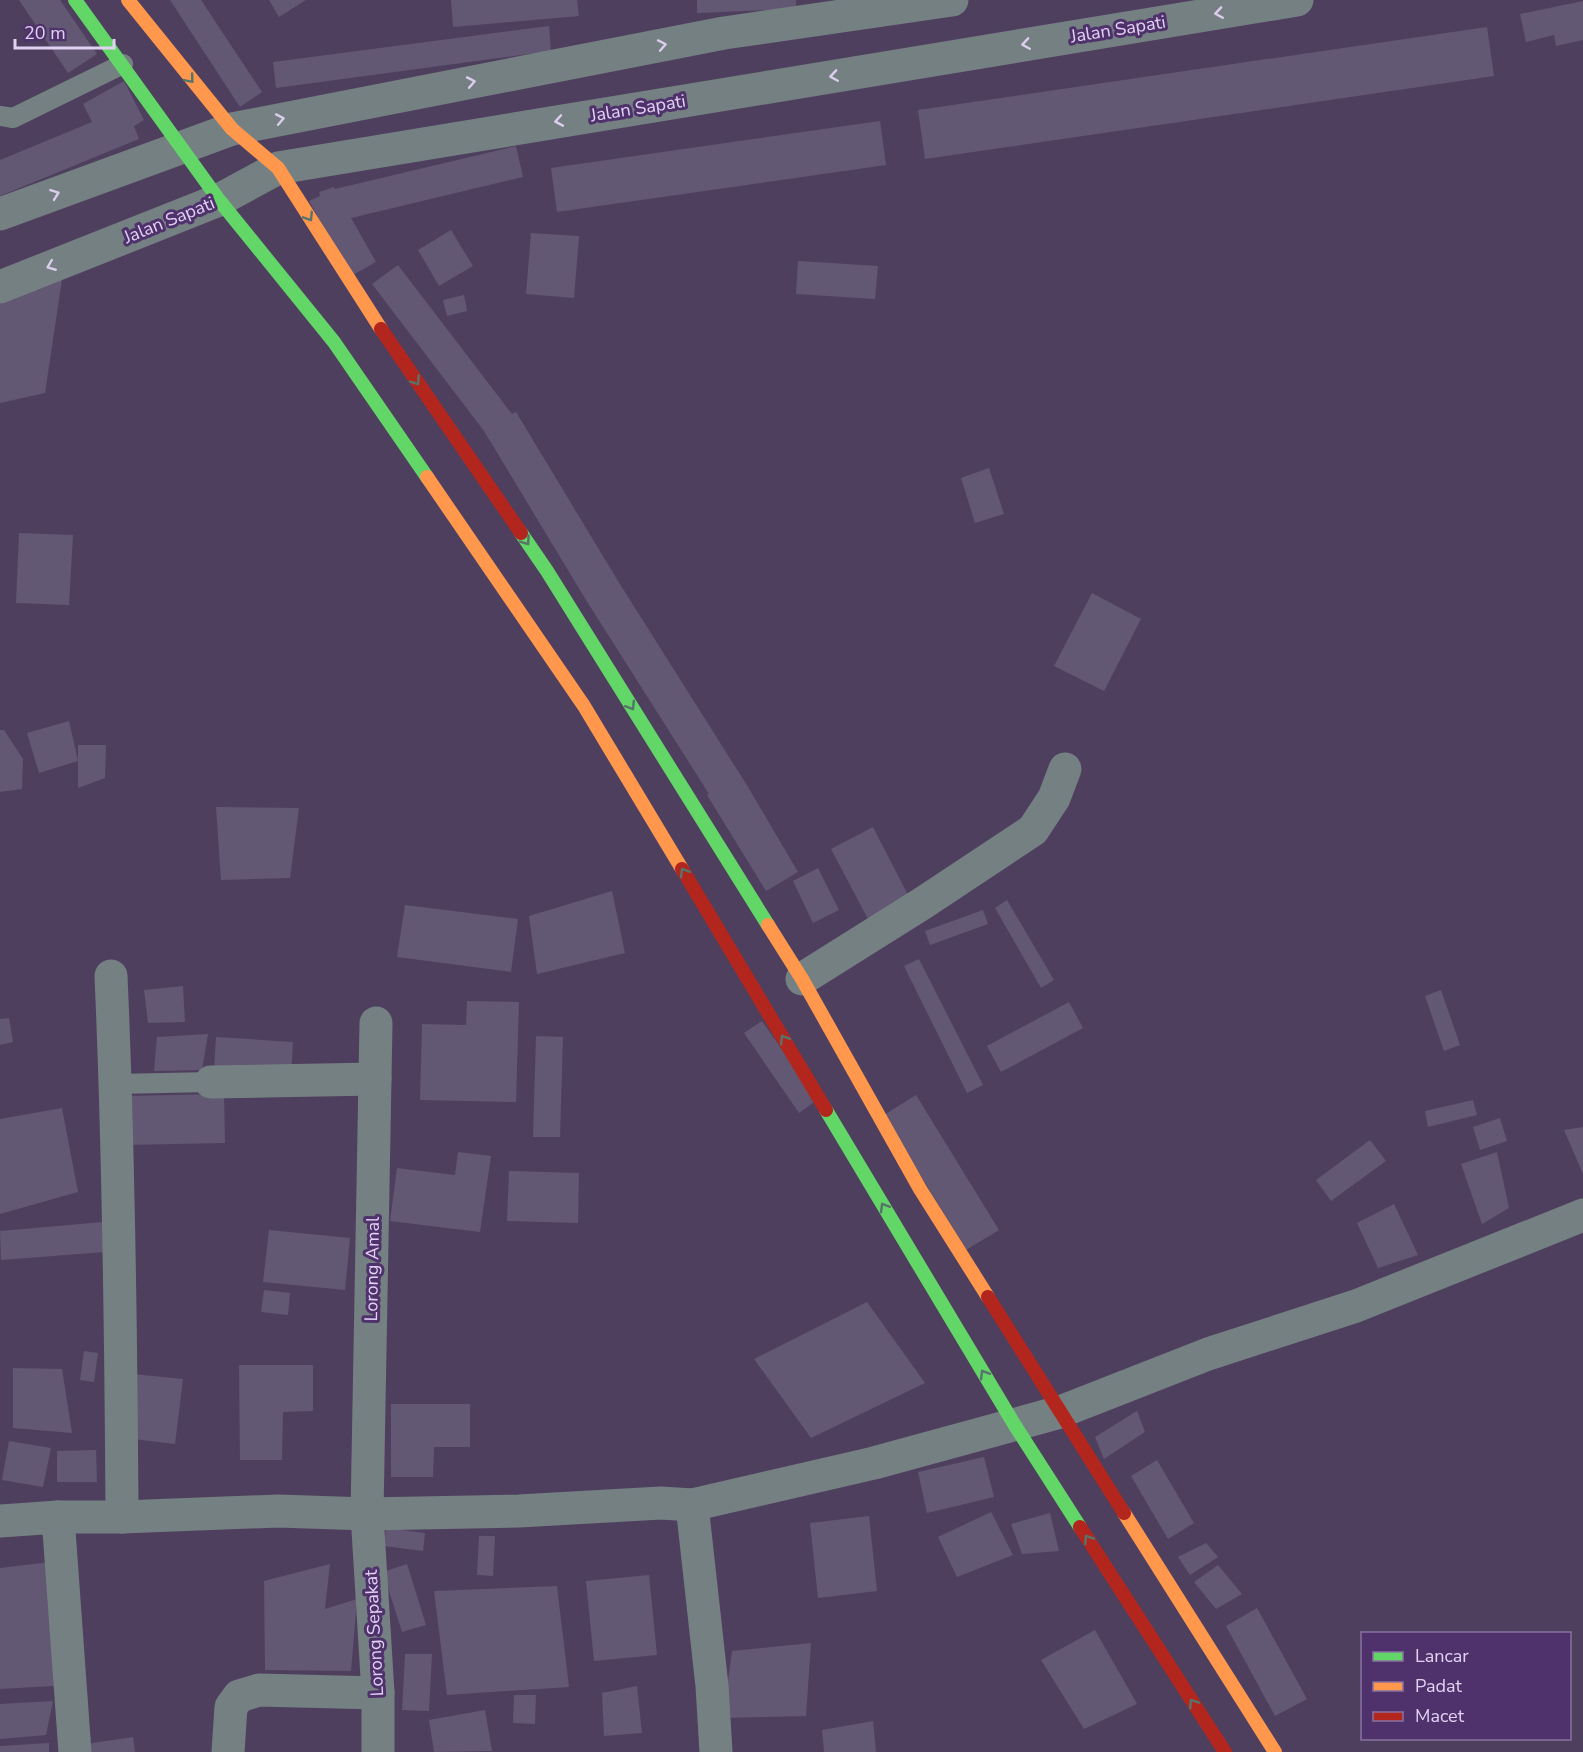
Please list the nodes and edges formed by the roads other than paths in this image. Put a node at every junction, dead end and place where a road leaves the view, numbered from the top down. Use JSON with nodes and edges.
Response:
{"nodes":[{"id":1,"x":75,"y":0,"type":"edge"},
{"id":2,"x":128,"y":0,"type":"edge"},
{"id":3,"x":952,"y":0,"type":"edge"},
{"id":4,"x":1297,"y":0,"type":"edge"},
{"id":5,"x":123,"y":64,"type":"junction"},
{"id":6,"x":0,"y":116,"type":"edge"},
{"id":7,"x":232,"y":129,"type":"junction"},
{"id":8,"x":183,"y":147,"type":"junction"},
{"id":9,"x":278,"y":168,"type":"junction"},
{"id":10,"x":219,"y":200,"type":"junction"},
{"id":11,"x":0,"y":214,"type":"edge"},
{"id":12,"x":0,"y":286,"type":"edge"},
{"id":13,"x":1065,"y":769,"type":"dead end"},
{"id":14,"x":111,"y":976,"type":"dead end"},
{"id":15,"x":802,"y":979,"type":"junction"},
{"id":16,"x":376,"y":1023,"type":"dead end"},
{"id":17,"x":375,"y":1079,"type":"junction"},
{"id":18,"x":211,"y":1082,"type":"joint"},
{"id":19,"x":116,"y":1084,"type":"junction"},
{"id":20,"x":1583,"y":1215,"type":"edge"},
{"id":21,"x":1060,"y":1412,"type":"junction"},
{"id":22,"x":1014,"y":1424,"type":"junction"},
{"id":23,"x":692,"y":1505,"type":"junction"},
{"id":24,"x":367,"y":1514,"type":"junction"},
{"id":25,"x":58,"y":1516,"type":"junction"},
{"id":26,"x":122,"y":1517,"type":"junction"},
{"id":27,"x":0,"y":1521,"type":"edge"},
{"id":28,"x":378,"y":1693,"type":"junction"},
{"id":29,"x":75,"y":1752,"type":"edge"},
{"id":30,"x":228,"y":1752,"type":"edge"},
{"id":31,"x":378,"y":1752,"type":"edge"},
{"id":32,"x":716,"y":1752,"type":"edge"},
{"id":33,"x":1225,"y":1752,"type":"edge"},
{"id":34,"x":1275,"y":1752,"type":"edge"}],
"edges":[{"from":1,"to":5,"type":"street"},
{"from":2,"to":7,"type":"street","one_way":true},
{"from":7,"to":3,"type":"street","one_way":true},
{"from":4,"to":9,"type":"street","name":"Jalan Sapati","one_way":true},
{"from":5,"to":6,"type":"lane"},
{"from":5,"to":8,"type":"street"},
{"from":7,"to":8,"type":"street"},
{"from":7,"to":9,"type":"street"},
{"from":8,"to":10,"type":"street"},
{"from":11,"to":8,"type":"street","one_way":true},
{"from":9,"to":10,"type":"street","name":"Jalan Sapati"},
{"from":9,"to":15,"type":"street","one_way":true},
{"from":10,"to":12,"type":"street","name":"Jalan Sapati","one_way":true},
{"from":22,"to":10,"type":"street","one_way":true},
{"from":13,"to":15,"type":"street"},
{"from":14,"to":19,"type":"street"},
{"from":15,"to":21,"type":"street"},
{"from":16,"to":17,"type":"street","name":"Lorong Amal"},
{"from":17,"to":18,"type":"street"},
{"from":17,"to":24,"type":"street","name":"Lorong Amal"},
{"from":18,"to":19,"type":"lane"},
{"from":19,"to":26,"type":"street"},
{"from":20,"to":21,"type":"street"},
{"from":21,"to":22,"type":"street"},
{"from":21,"to":34,"type":"street"},
{"from":22,"to":23,"type":"street"},
{"from":33,"to":22,"type":"street","one_way":true},
{"from":23,"to":24,"type":"street"},
{"from":23,"to":32,"type":"street"},
{"from":24,"to":26,"type":"street"},
{"from":24,"to":28,"type":"street","name":"Lorong Sepakat"},
{"from":25,"to":26,"type":"street"},
{"from":25,"to":27,"type":"street"},
{"from":25,"to":29,"type":"street"},
{"from":28,"to":30,"type":"street"},
{"from":28,"to":31,"type":"street","name":"Lorong Sepakat"}]}
